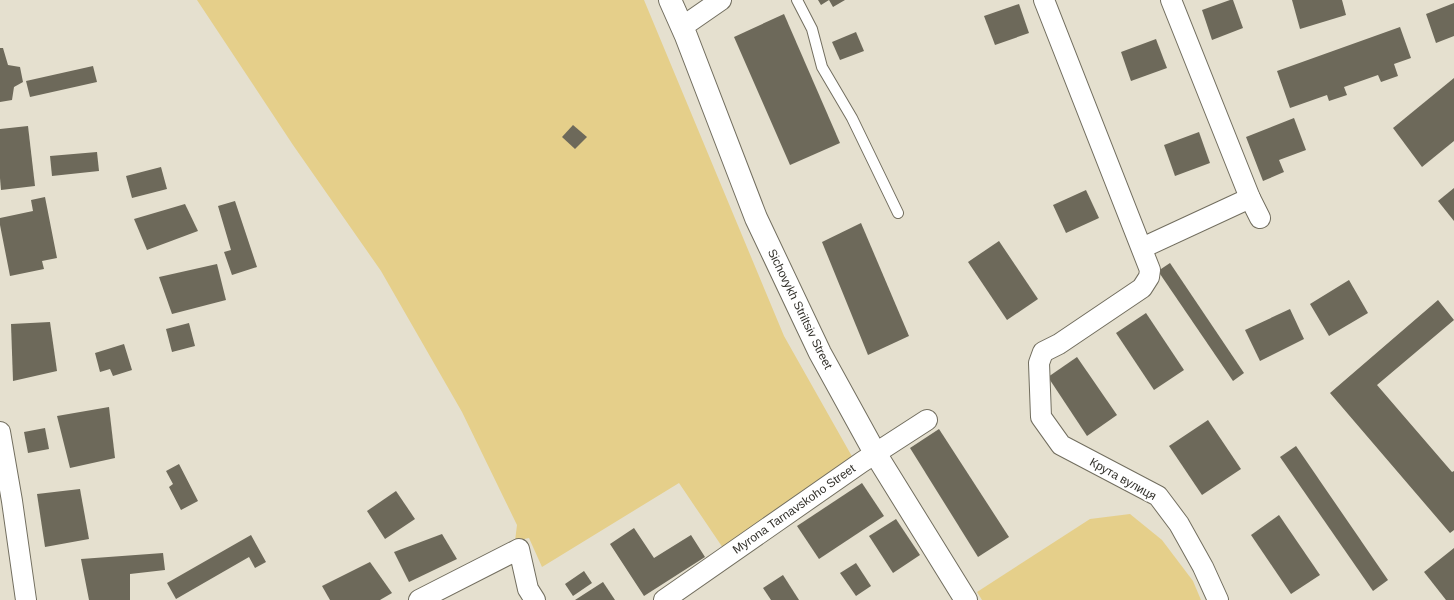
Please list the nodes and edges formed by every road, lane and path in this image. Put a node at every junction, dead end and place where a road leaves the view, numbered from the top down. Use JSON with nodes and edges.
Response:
{"nodes":[{"id":1,"x":670,"y":0,"type":"edge"},
{"id":2,"x":721,"y":0,"type":"edge"},
{"id":3,"x":797,"y":0,"type":"edge"},
{"id":4,"x":1044,"y":0,"type":"edge"},
{"id":5,"x":1171,"y":0,"type":"edge"},
{"id":6,"x":682,"y":27,"type":"junction"},
{"id":7,"x":1250,"y":198,"type":"junction"},
{"id":8,"x":898,"y":213,"type":"dead end"},
{"id":9,"x":1260,"y":218,"type":"dead end"},
{"id":10,"x":1142,"y":248,"type":"junction"},
{"id":11,"x":927,"y":420,"type":"dead end"},
{"id":12,"x":0,"y":434,"type":"edge"},
{"id":13,"x":874,"y":453,"type":"junction"},
{"id":14,"x":26,"y":600,"type":"edge"},
{"id":15,"x":419,"y":600,"type":"edge"},
{"id":16,"x":535,"y":600,"type":"edge"},
{"id":17,"x":664,"y":600,"type":"edge"},
{"id":18,"x":966,"y":600,"type":"edge"},
{"id":19,"x":1218,"y":600,"type":"edge"}],
"edges":[{"from":1,"to":6,"type":"street","name":"Sichovykh Striltsiv Street"},
{"from":2,"to":6,"type":"street"},
{"from":3,"to":8,"type":"lane"},
{"from":4,"to":10,"type":"street"},
{"from":5,"to":7,"type":"street"},
{"from":6,"to":13,"type":"street","name":"Sichovykh Striltsiv Street"},
{"from":7,"to":9,"type":"street"},
{"from":7,"to":10,"type":"street"},
{"from":10,"to":19,"type":"street","name":"Крута вулиця"},
{"from":11,"to":13,"type":"street","name":"Myrona Tarnavskoho Street"},
{"from":12,"to":14,"type":"street"},
{"from":13,"to":17,"type":"street","name":"Myrona Tarnavskoho Street"},
{"from":13,"to":18,"type":"street","name":"Sichovykh Striltsiv Street"},
{"from":15,"to":16,"type":"street"}]}
